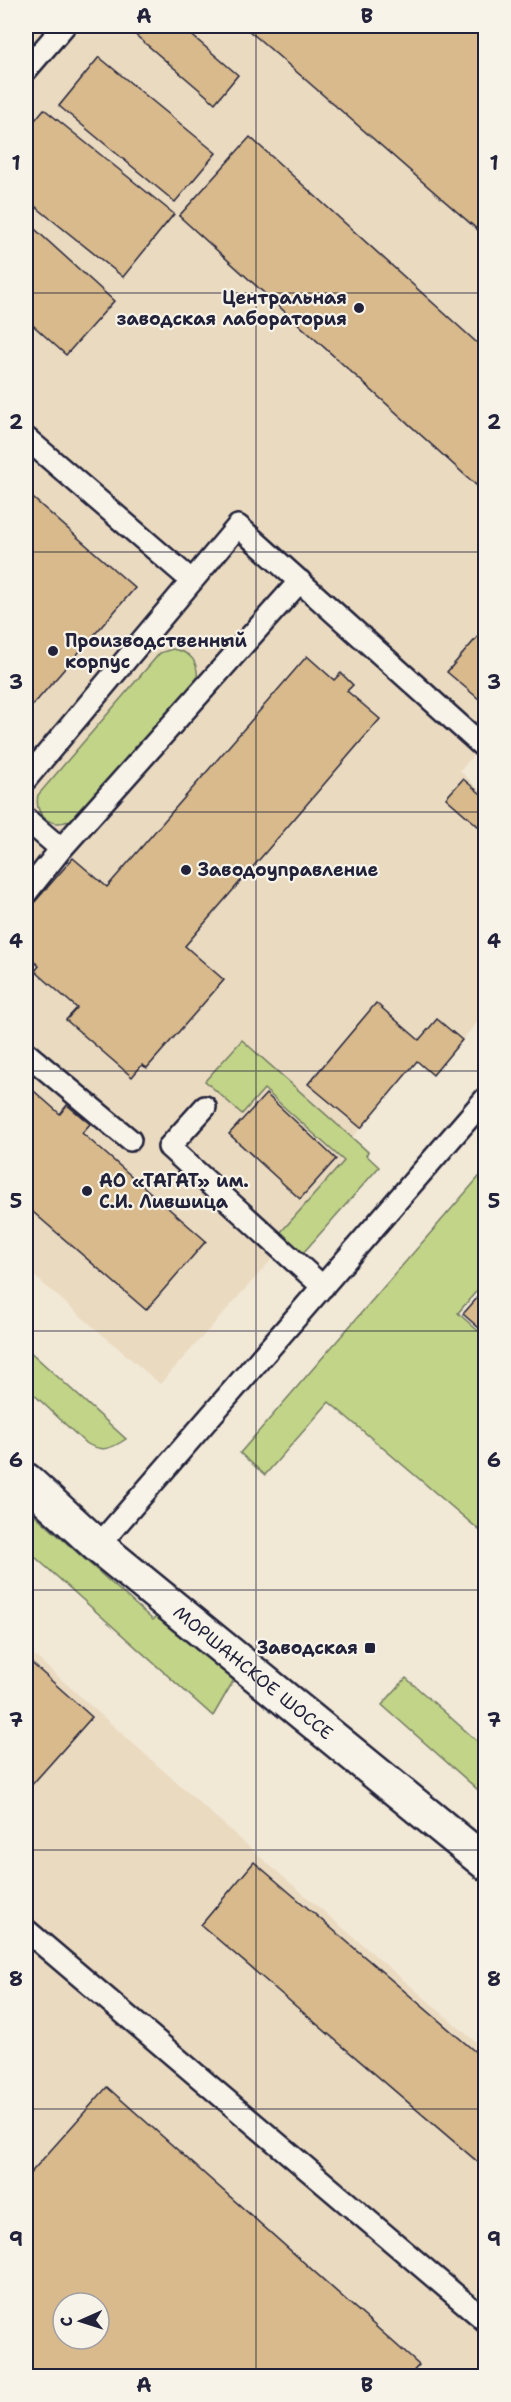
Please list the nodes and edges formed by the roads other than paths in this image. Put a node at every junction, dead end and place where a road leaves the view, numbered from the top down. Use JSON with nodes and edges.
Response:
{"nodes":[{"id":1,"x":64,"y":26,"type":"edge"},
{"id":2,"x":26,"y":70,"type":"edge"},
{"id":3,"x":26,"y":438,"type":"edge"},
{"id":4,"x":192,"y":581,"type":"junction"},
{"id":5,"x":300,"y":581,"type":"junction"},
{"id":6,"x":486,"y":749,"type":"edge"},
{"id":7,"x":26,"y":778,"type":"edge"},
{"id":8,"x":26,"y":819,"type":"edge"},
{"id":9,"x":61,"y":849,"type":"junction"},
{"id":10,"x":26,"y":893,"type":"edge"},
{"id":11,"x":26,"y":1053,"type":"edge"},
{"id":12,"x":486,"y":1098,"type":"edge"},
{"id":13,"x":205,"y":1107,"type":"dead end"},
{"id":14,"x":130,"y":1140,"type":"dead end"},
{"id":15,"x":323,"y":1287,"type":"junction"},
{"id":16,"x":26,"y":1480,"type":"edge"},
{"id":17,"x":98,"y":1546,"type":"junction"},
{"id":18,"x":486,"y":1863,"type":"edge"},
{"id":19,"x":29,"y":1939,"type":"edge"},
{"id":20,"x":486,"y":2321,"type":"edge"}],
"edges":[{"from":1,"to":2,"type":"lane"},
{"from":3,"to":4,"type":"lane"},
{"from":4,"to":5,"type":"lane"},
{"from":4,"to":7,"type":"lane"},
{"from":5,"to":6,"type":"lane"},
{"from":5,"to":9,"type":"lane"},
{"from":8,"to":9,"type":"lane"},
{"from":9,"to":10,"type":"lane"},
{"from":11,"to":14,"type":"lane"},
{"from":12,"to":15,"type":"lane"},
{"from":13,"to":15,"type":"lane"},
{"from":15,"to":17,"type":"lane"},
{"from":16,"to":17,"type":"main road","name":"МОРШАНСКОЕ ШОССЕ"},
{"from":17,"to":18,"type":"main road","name":"МОРШАНСКОЕ ШОССЕ"},
{"from":19,"to":20,"type":"lane"}]}
